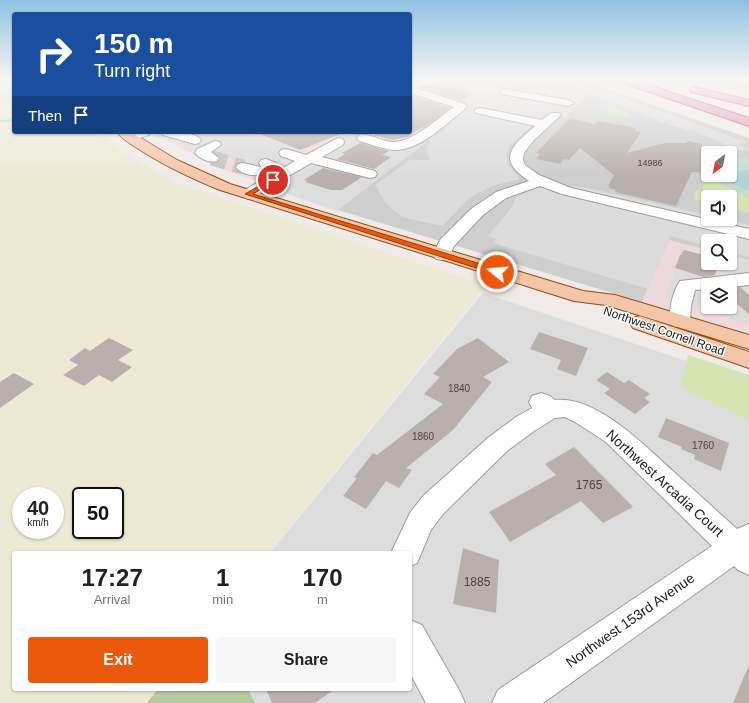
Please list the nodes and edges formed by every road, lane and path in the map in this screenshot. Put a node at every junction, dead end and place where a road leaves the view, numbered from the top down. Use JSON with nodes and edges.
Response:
{"nodes":[{"id":1,"x":455,"y":112,"type":"edge"},
{"id":2,"x":486,"y":112,"type":"edge"},
{"id":3,"x":701,"y":112,"type":"edge"},
{"id":4,"x":718,"y":112,"type":"edge"},
{"id":5,"x":749,"y":122,"type":"edge"},
{"id":6,"x":749,"y":130,"type":"edge"},
{"id":7,"x":126,"y":134,"type":"edge"},
{"id":8,"x":174,"y":134,"type":"edge"},
{"id":9,"x":340,"y":134,"type":"edge"},
{"id":10,"x":359,"y":135,"type":"edge"},
{"id":11,"x":195,"y":140,"type":"tunnel mouth"},
{"id":12,"x":286,"y":153,"type":"dead end"},
{"id":13,"x":309,"y":159,"type":"junction"},
{"id":14,"x":266,"y":163,"type":"dead end"},
{"id":15,"x":243,"y":167,"type":"tunnel mouth"},
{"id":16,"x":370,"y":174,"type":"dead end"},
{"id":17,"x":539,"y":182,"type":"junction"},
{"id":18,"x":248,"y":194,"type":"junction"},
{"id":19,"x":749,"y":234,"type":"edge"},
{"id":20,"x":442,"y":255,"type":"junction"},
{"id":21,"x":749,"y":279,"type":"edge"},
{"id":22,"x":581,"y":297,"type":"junction"},
{"id":23,"x":680,"y":321,"type":"junction"},
{"id":24,"x":749,"y":342,"type":"edge"},
{"id":25,"x":749,"y":360,"type":"edge"},
{"id":26,"x":744,"y":548,"type":"edge"},
{"id":27,"x":407,"y":551,"type":"edge"},
{"id":28,"x":412,"y":641,"type":"edge"},
{"id":29,"x":446,"y":703,"type":"edge"},
{"id":30,"x":511,"y":703,"type":"edge"}],
"edges":[{"from":1,"to":10,"type":"street"},
{"from":2,"to":17,"type":"street"},
{"from":3,"to":6,"type":"highway"},
{"from":4,"to":5,"type":"highway"},
{"from":7,"to":18,"type":"main road","name":"Northwest Cornell Road"},
{"from":8,"to":11,"type":"street"},
{"from":9,"to":10,"type":"street"},
{"from":9,"to":13,"type":"street"},
{"from":12,"to":13,"type":"street"},
{"from":13,"to":16,"type":"street"},
{"from":13,"to":18,"type":"street"},
{"from":14,"to":15,"type":"street"},
{"from":17,"to":19,"type":"street"},
{"from":17,"to":20,"type":"street"},
{"from":18,"to":20,"type":"main road","name":"Northwest Cornell Road"},
{"from":20,"to":22,"type":"main road","name":"Northwest Cornell Road"},
{"from":21,"to":23,"type":"street"},
{"from":22,"to":23,"type":"main road","name":"Northwest Cornell Road"},
{"from":22,"to":25,"type":"main road","name":"Northwest Cornell Road"},
{"from":23,"to":24,"type":"main road","name":"Northwest Cornell Road"},
{"from":26,"to":27,"type":"street","name":"Northwest Arcadia Court"},
{"from":26,"to":30,"type":"street","name":"Northwest 153rd Avenue"},
{"from":28,"to":29,"type":"street"}]}
